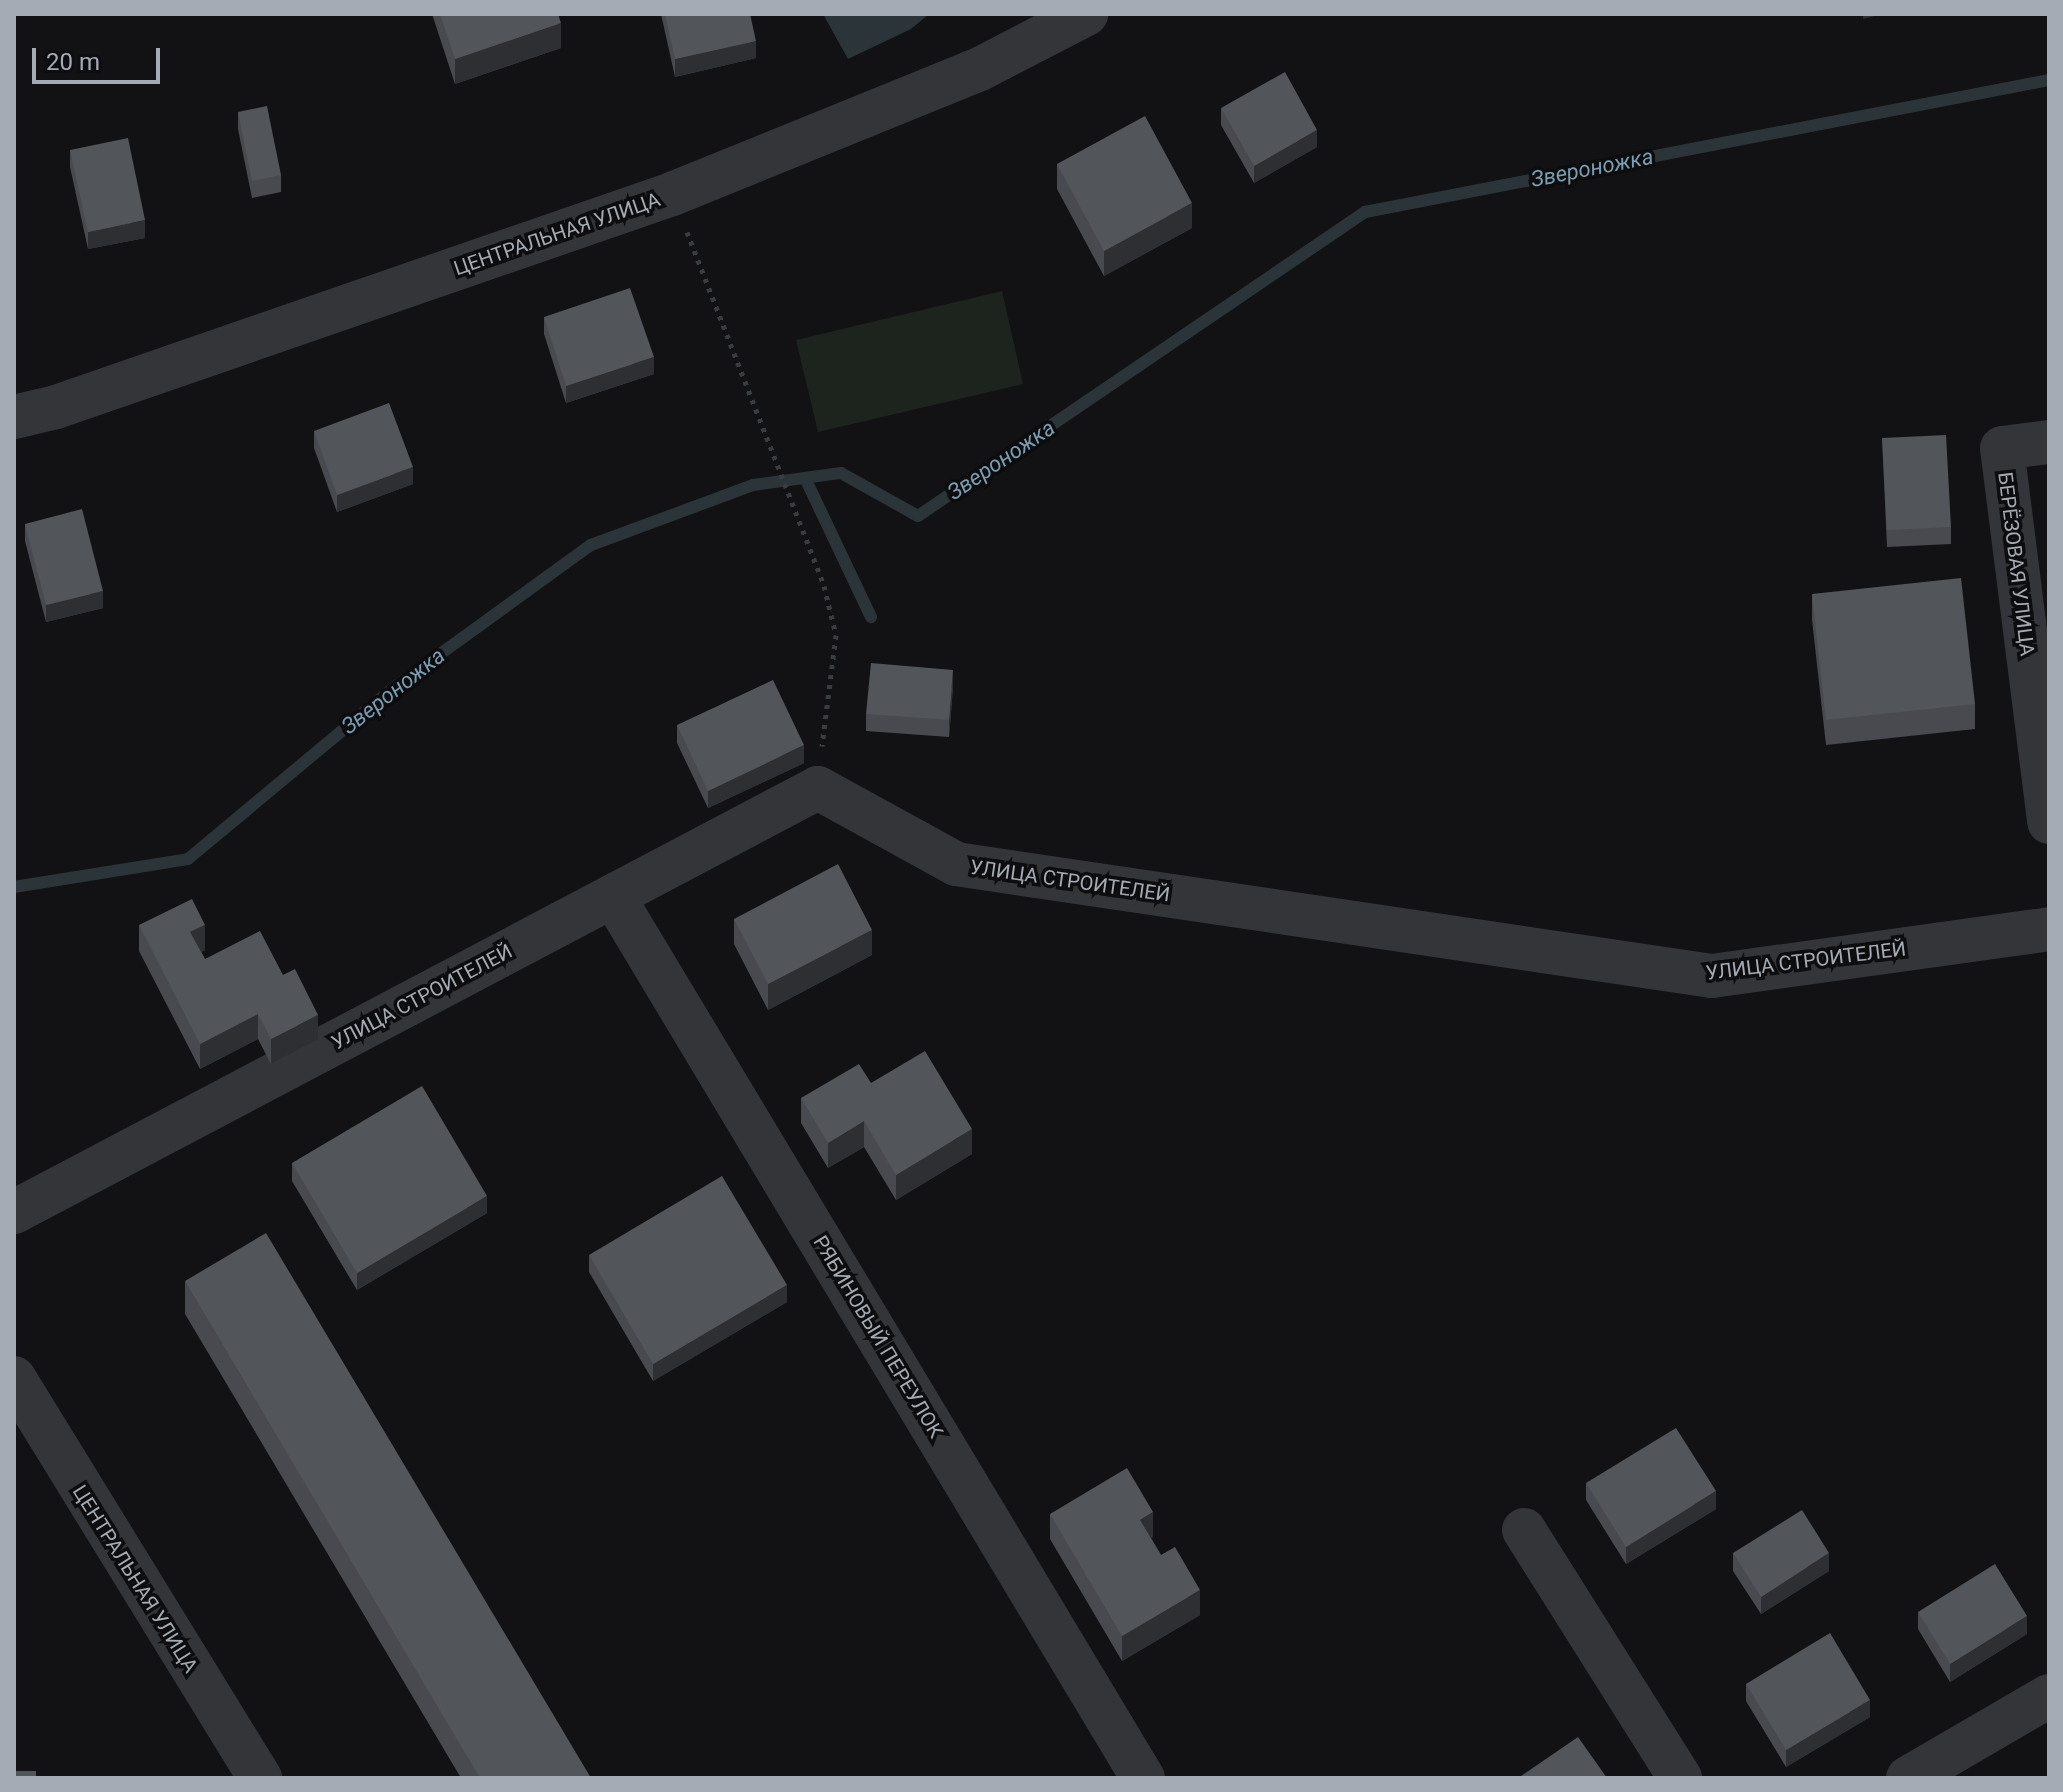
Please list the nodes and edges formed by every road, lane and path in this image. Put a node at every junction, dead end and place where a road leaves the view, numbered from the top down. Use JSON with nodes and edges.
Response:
{"nodes":[{"id":1,"x":1086,"y":14,"type":"edge"},
{"id":2,"x":672,"y":194,"type":"junction"},
{"id":3,"x":14,"y":417,"type":"edge"},
{"id":4,"x":2049,"y":442,"type":"edge"},
{"id":5,"x":818,"y":788,"type":"junction"},
{"id":6,"x":2049,"y":822,"type":"edge"},
{"id":7,"x":613,"y":896,"type":"junction"},
{"id":8,"x":2049,"y":929,"type":"edge"},
{"id":9,"x":14,"y":1212,"type":"edge"},
{"id":10,"x":14,"y":1378,"type":"edge"},
{"id":11,"x":1524,"y":1530,"type":"dead end"},
{"id":12,"x":2049,"y":1696,"type":"edge"},
{"id":13,"x":260,"y":1778,"type":"edge"},
{"id":14,"x":1143,"y":1778,"type":"edge"},
{"id":15,"x":1680,"y":1778,"type":"edge"},
{"id":16,"x":1908,"y":1778,"type":"edge"}],
"edges":[{"from":1,"to":2,"type":"street","name":"ЦЕНТРАЛЬНАЯ УЛИЦА"},
{"from":2,"to":3,"type":"street","name":"ЦЕНТРАЛЬНАЯ УЛИЦА"},
{"from":2,"to":5,"type":"path"},
{"from":4,"to":6,"type":"street","name":"БЕРЁЗОВАЯ УЛИЦА"},
{"from":5,"to":7,"type":"street","name":"УЛИЦА СТРОИТЕЛЕЙ"},
{"from":5,"to":8,"type":"street","name":"УЛИЦА СТРОИТЕЛЕЙ"},
{"from":7,"to":9,"type":"street","name":"УЛИЦА СТРОИТЕЛЕЙ"},
{"from":7,"to":14,"type":"street","name":"РЯБИНОВЫЙ ПЕРЕУЛОК"},
{"from":10,"to":13,"type":"street","name":"ЦЕНТРАЛЬНАЯ УЛИЦА"},
{"from":11,"to":15,"type":"street"},
{"from":12,"to":16,"type":"street"}]}
